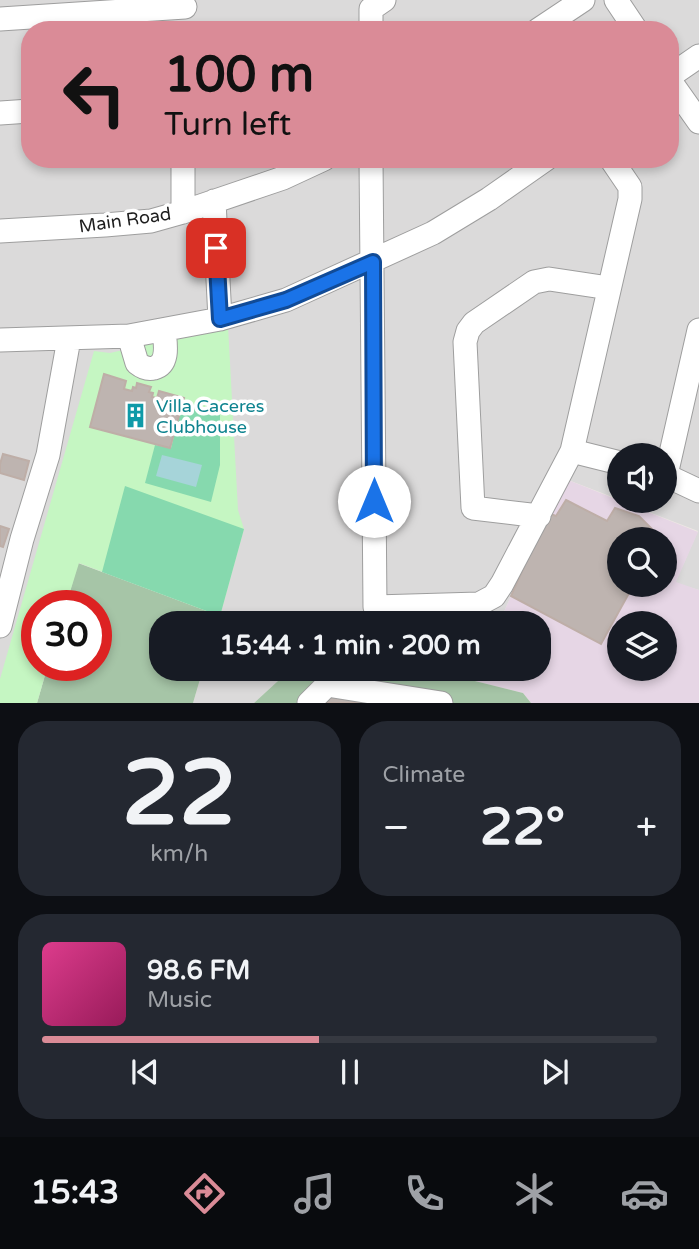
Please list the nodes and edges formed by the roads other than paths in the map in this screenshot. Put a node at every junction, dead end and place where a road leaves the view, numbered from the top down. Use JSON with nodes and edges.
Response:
{"nodes":[{"id":1,"x":384,"y":0,"type":"edge"},
{"id":2,"x":583,"y":0,"type":"edge"},
{"id":3,"x":616,"y":0,"type":"edge"},
{"id":4,"x":185,"y":12,"type":"edge"},
{"id":5,"x":0,"y":19,"type":"edge"},
{"id":6,"x":371,"y":21,"type":"edge"},
{"id":7,"x":552,"y":21,"type":"edge"},
{"id":8,"x":630,"y":21,"type":"edge"},
{"id":9,"x":699,"y":56,"type":"edge"},
{"id":10,"x":679,"y":70,"type":"edge"},
{"id":11,"x":679,"y":94,"type":"edge"},
{"id":12,"x":21,"y":112,"type":"edge"},
{"id":13,"x":0,"y":113,"type":"edge"},
{"id":14,"x":699,"y":122,"type":"edge"},
{"id":15,"x":183,"y":168,"type":"edge"},
{"id":16,"x":305,"y":168,"type":"edge"},
{"id":17,"x":371,"y":168,"type":"edge"},
{"id":18,"x":534,"y":168,"type":"edge"},
{"id":19,"x":617,"y":168,"type":"edge"},
{"id":20,"x":214,"y":201,"type":"junction"},
{"id":21,"x":183,"y":212,"type":"junction"},
{"id":22,"x":0,"y":231,"type":"edge"},
{"id":23,"x":373,"y":262,"type":"junction"},
{"id":24,"x":610,"y":288,"type":"junction"},
{"id":25,"x":220,"y":319,"type":"junction"},
{"id":26,"x":164,"y":330,"type":"junction"},
{"id":27,"x":699,"y":330,"type":"edge"},
{"id":28,"x":129,"y":336,"type":"junction"},
{"id":29,"x":69,"y":339,"type":"junction"},
{"id":30,"x":0,"y":340,"type":"edge"},
{"id":31,"x":673,"y":443,"type":"edge"},
{"id":32,"x":572,"y":451,"type":"junction"},
{"id":33,"x":607,"y":460,"type":"edge"},
{"id":34,"x":677,"y":480,"type":"edge"},
{"id":35,"x":699,"y":491,"type":"edge"},
{"id":36,"x":539,"y":516,"type":"junction"},
{"id":37,"x":0,"y":626,"type":"edge"},
{"id":38,"x":309,"y":703,"type":"edge"},
{"id":39,"x":441,"y":703,"type":"edge"}],
"edges":[{"from":1,"to":6,"type":"street"},
{"from":2,"to":7,"type":"street"},
{"from":3,"to":8,"type":"street"},
{"from":4,"to":5,"type":"street"},
{"from":9,"to":10,"type":"street"},
{"from":11,"to":14,"type":"street"},
{"from":12,"to":13,"type":"street"},
{"from":15,"to":21,"type":"street"},
{"from":16,"to":20,"type":"street","name":"Main Road"},
{"from":17,"to":23,"type":"street"},
{"from":18,"to":23,"type":"street"},
{"from":19,"to":24,"type":"street"},
{"from":20,"to":21,"type":"street","name":"Main Road"},
{"from":20,"to":25,"type":"street"},
{"from":21,"to":22,"type":"street","name":"Main Road"},
{"from":23,"to":25,"type":"street"},
{"from":23,"to":36,"type":"street"},
{"from":24,"to":32,"type":"street"},
{"from":24,"to":36,"type":"street"},
{"from":25,"to":26,"type":"street"},
{"from":26,"to":28,"type":"street"},
{"from":26,"to":28,"type":"street"},
{"from":27,"to":31,"type":"street"},
{"from":28,"to":29,"type":"street"},
{"from":29,"to":30,"type":"street"},
{"from":29,"to":37,"type":"street"},
{"from":32,"to":33,"type":"street"},
{"from":32,"to":36,"type":"street"},
{"from":34,"to":35,"type":"street"},
{"from":38,"to":39,"type":"street"}]}
